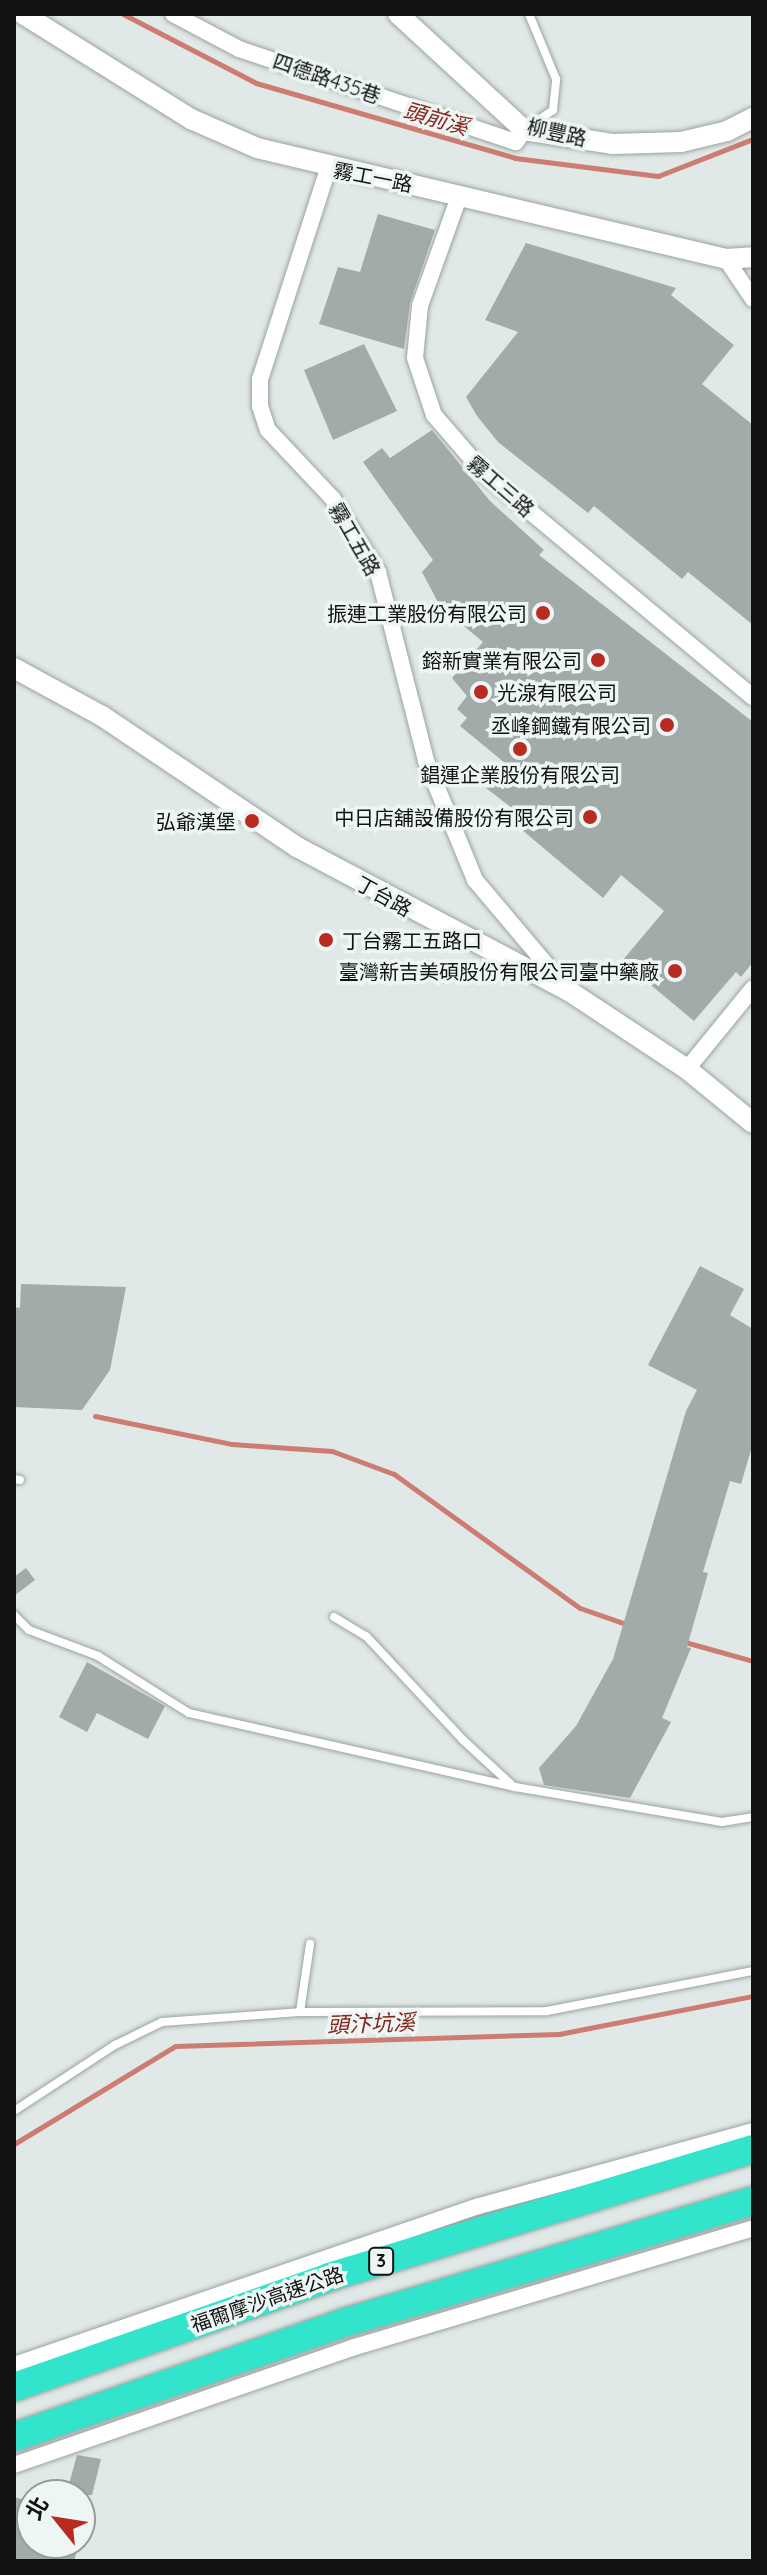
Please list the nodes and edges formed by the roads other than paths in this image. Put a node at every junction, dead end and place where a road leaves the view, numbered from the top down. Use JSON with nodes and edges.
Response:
{"nodes":[{"id":1,"x":23,"y":14,"type":"edge"},
{"id":2,"x":173,"y":14,"type":"edge"},
{"id":3,"x":398,"y":14,"type":"edge"},
{"id":4,"x":529,"y":14,"type":"edge"},
{"id":5,"x":14,"y":27,"type":"edge"},
{"id":6,"x":47,"y":30,"type":"junction"},
{"id":7,"x":753,"y":118,"type":"edge"},
{"id":8,"x":524,"y":130,"type":"junction"},
{"id":9,"x":328,"y":169,"type":"junction"},
{"id":10,"x":460,"y":194,"type":"junction"},
{"id":11,"x":753,"y":257,"type":"edge"},
{"id":12,"x":726,"y":259,"type":"junction"},
{"id":13,"x":753,"y":299,"type":"edge"},
{"id":14,"x":14,"y":668,"type":"edge"},
{"id":15,"x":753,"y":697,"type":"edge"},
{"id":16,"x":753,"y":988,"type":"edge"},
{"id":17,"x":569,"y":991,"type":"junction"},
{"id":18,"x":687,"y":1069,"type":"junction"},
{"id":19,"x":753,"y":1123,"type":"edge"},
{"id":20,"x":14,"y":1615,"type":"edge"},
{"id":21,"x":334,"y":1617,"type":"dead end"},
{"id":22,"x":515,"y":1787,"type":"junction"},
{"id":23,"x":753,"y":1817,"type":"edge"},
{"id":24,"x":310,"y":1944,"type":"dead end"},
{"id":25,"x":753,"y":1971,"type":"edge"},
{"id":26,"x":300,"y":2012,"type":"junction"},
{"id":27,"x":14,"y":2111,"type":"edge"},
{"id":28,"x":753,"y":2131,"type":"edge"},
{"id":29,"x":753,"y":2149,"type":"edge"},
{"id":30,"x":753,"y":2201,"type":"edge"},
{"id":31,"x":753,"y":2228,"type":"edge"},
{"id":32,"x":14,"y":2365,"type":"edge"},
{"id":33,"x":14,"y":2387,"type":"edge"},
{"id":34,"x":14,"y":2437,"type":"edge"},
{"id":35,"x":14,"y":2465,"type":"edge"}],
"edges":[{"from":1,"to":6,"type":"street","name":"霧工一路"},
{"from":2,"to":8,"type":"street","name":"四德路435巷"},
{"from":3,"to":8,"type":"street","name":"柳豐路"},
{"from":4,"to":8,"type":"lane"},
{"from":5,"to":6,"type":"street"},
{"from":6,"to":9,"type":"street","name":"霧工一路"},
{"from":7,"to":8,"type":"street","name":"柳豐路"},
{"from":9,"to":10,"type":"street","name":"霧工一路"},
{"from":9,"to":17,"type":"street","name":"霧工五路"},
{"from":10,"to":12,"type":"street","name":"霧工一路"},
{"from":10,"to":15,"type":"street","name":"霧工三路"},
{"from":11,"to":12,"type":"street","name":"霧工一路"},
{"from":12,"to":13,"type":"street"},
{"from":14,"to":17,"type":"street","name":"丁台路"},
{"from":16,"to":18,"type":"street"},
{"from":17,"to":18,"type":"street","name":"丁台路"},
{"from":18,"to":19,"type":"street","name":"丁台路"},
{"from":20,"to":22,"type":"lane"},
{"from":21,"to":22,"type":"lane"},
{"from":22,"to":23,"type":"lane"},
{"from":24,"to":26,"type":"lane"},
{"from":25,"to":26,"type":"lane"},
{"from":26,"to":27,"type":"lane"},
{"from":28,"to":32,"type":"street"},
{"from":29,"to":33,"type":"highway","name":"福爾摩沙高速公路","number":"3"},
{"from":30,"to":34,"type":"highway","number":"3"},
{"from":31,"to":35,"type":"street"}]}
